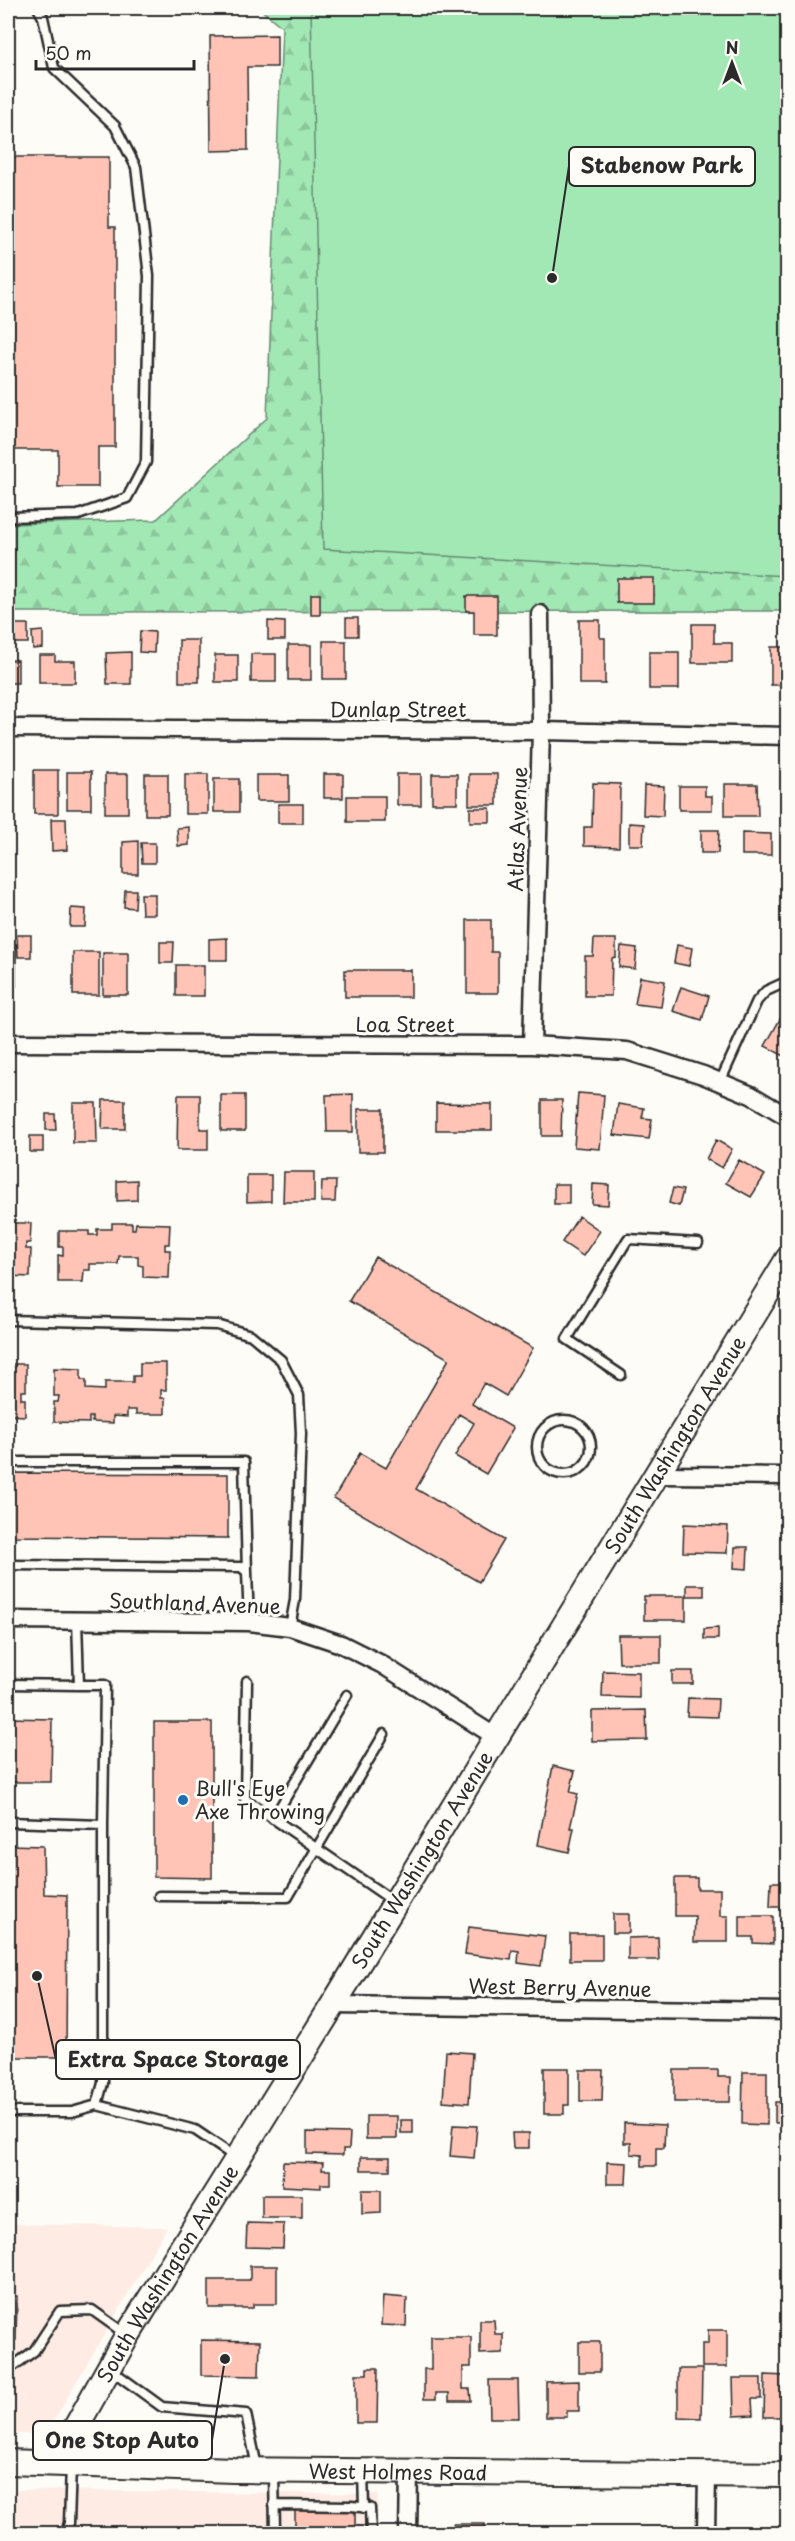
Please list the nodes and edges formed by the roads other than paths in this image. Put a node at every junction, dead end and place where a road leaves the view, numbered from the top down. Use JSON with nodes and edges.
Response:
{"nodes":[{"id":1,"x":38,"y":8,"type":"edge"},
{"id":2,"x":8,"y":517,"type":"edge"},
{"id":3,"x":540,"y":614,"type":"dead end"},
{"id":4,"x":8,"y":728,"type":"edge"},
{"id":5,"x":541,"y":731,"type":"junction"},
{"id":6,"x":788,"y":736,"type":"edge"},
{"id":7,"x":788,"y":981,"type":"edge"},
{"id":8,"x":8,"y":1043,"type":"edge"},
{"id":9,"x":532,"y":1045,"type":"junction"},
{"id":10,"x":720,"y":1082,"type":"junction"},
{"id":11,"x":788,"y":1117,"type":"edge"},
{"id":12,"x":699,"y":1243,"type":"dead end"},
{"id":13,"x":788,"y":1259,"type":"edge"},
{"id":14,"x":8,"y":1320,"type":"edge"},
{"id":15,"x":621,"y":1375,"type":"dead end"},
{"id":16,"x":8,"y":1462,"type":"edge"},
{"id":17,"x":572,"y":1473,"type":"joint"},
{"id":18,"x":656,"y":1475,"type":"junction"},
{"id":19,"x":788,"y":1476,"type":"edge"},
{"id":20,"x":8,"y":1565,"type":"edge"},
{"id":21,"x":247,"y":1572,"type":"junction"},
{"id":22,"x":8,"y":1620,"type":"edge"},
{"id":23,"x":77,"y":1620,"type":"junction"},
{"id":24,"x":249,"y":1622,"type":"junction"},
{"id":25,"x":290,"y":1627,"type":"junction"},
{"id":26,"x":246,"y":1682,"type":"dead end"},
{"id":27,"x":8,"y":1684,"type":"edge"},
{"id":28,"x":79,"y":1685,"type":"junction"},
{"id":29,"x":347,"y":1695,"type":"dead end"},
{"id":30,"x":384,"y":1734,"type":"dead end"},
{"id":31,"x":496,"y":1737,"type":"junction"},
{"id":32,"x":273,"y":1819,"type":"junction"},
{"id":33,"x":8,"y":1822,"type":"edge"},
{"id":34,"x":103,"y":1825,"type":"junction"},
{"id":35,"x":317,"y":1849,"type":"junction"},
{"id":36,"x":159,"y":1896,"type":"dead end"},
{"id":37,"x":395,"y":1903,"type":"junction"},
{"id":38,"x":333,"y":2005,"type":"junction"},
{"id":39,"x":788,"y":2011,"type":"edge"},
{"id":40,"x":97,"y":2105,"type":"junction"},
{"id":41,"x":8,"y":2112,"type":"edge"},
{"id":42,"x":237,"y":2158,"type":"junction"},
{"id":43,"x":127,"y":2336,"type":"junction"},
{"id":44,"x":109,"y":2368,"type":"junction"},
{"id":45,"x":8,"y":2370,"type":"edge"},
{"id":46,"x":8,"y":2462,"type":"edge"},
{"id":47,"x":71,"y":2464,"type":"junction"},
{"id":48,"x":266,"y":2471,"type":"junction"},
{"id":49,"x":363,"y":2472,"type":"junction"},
{"id":50,"x":409,"y":2472,"type":"junction"},
{"id":51,"x":707,"y":2474,"type":"junction"},
{"id":52,"x":788,"y":2475,"type":"edge"},
{"id":53,"x":274,"y":2505,"type":"junction"},
{"id":54,"x":367,"y":2508,"type":"junction"},
{"id":55,"x":65,"y":2534,"type":"edge"},
{"id":56,"x":275,"y":2534,"type":"edge"},
{"id":57,"x":371,"y":2534,"type":"edge"},
{"id":58,"x":408,"y":2534,"type":"edge"},
{"id":59,"x":706,"y":2534,"type":"edge"}],
"edges":[{"from":1,"to":2,"type":"lane"},
{"from":3,"to":5,"type":"street","name":"Atlas Avenue"},
{"from":4,"to":5,"type":"street","name":"Dunlap Street"},
{"from":5,"to":6,"type":"street","name":"Dunlap Street"},
{"from":5,"to":9,"type":"street","name":"Atlas Avenue"},
{"from":7,"to":10,"type":"lane"},
{"from":8,"to":9,"type":"street","name":"Loa Street"},
{"from":9,"to":10,"type":"street","name":"Loa Street"},
{"from":10,"to":11,"type":"street","name":"Loa Street"},
{"from":12,"to":15,"type":"lane"},
{"from":13,"to":18,"type":"street","name":"South Washington Avenue"},
{"from":14,"to":25,"type":"lane"},
{"from":16,"to":21,"type":"lane"},
{"from":17,"to":17,"type":"lane"},
{"from":18,"to":19,"type":"street"},
{"from":18,"to":31,"type":"street","name":"South Washington Avenue"},
{"from":20,"to":21,"type":"lane"},
{"from":21,"to":24,"type":"lane"},
{"from":22,"to":23,"type":"street","name":"Southland Avenue"},
{"from":23,"to":24,"type":"street","name":"Southland Avenue"},
{"from":23,"to":28,"type":"lane"},
{"from":24,"to":25,"type":"street","name":"Southland Avenue"},
{"from":25,"to":31,"type":"street","name":"Southland Avenue"},
{"from":26,"to":32,"type":"lane"},
{"from":27,"to":28,"type":"lane"},
{"from":28,"to":34,"type":"lane"},
{"from":29,"to":32,"type":"lane"},
{"from":30,"to":35,"type":"lane"},
{"from":31,"to":37,"type":"street","name":"South Washington Avenue"},
{"from":32,"to":35,"type":"lane"},
{"from":33,"to":34,"type":"lane"},
{"from":34,"to":40,"type":"lane"},
{"from":35,"to":36,"type":"lane"},
{"from":35,"to":37,"type":"lane"},
{"from":37,"to":38,"type":"street","name":"South Washington Avenue"},
{"from":38,"to":39,"type":"street","name":"West Berry Avenue"},
{"from":38,"to":42,"type":"street","name":"South Washington Avenue"},
{"from":40,"to":41,"type":"lane"},
{"from":40,"to":42,"type":"lane"},
{"from":42,"to":43,"type":"street","name":"South Washington Avenue"},
{"from":43,"to":44,"type":"street","name":"South Washington Avenue"},
{"from":43,"to":45,"type":"lane"},
{"from":44,"to":47,"type":"street","name":"South Washington Avenue"},
{"from":44,"to":48,"type":"lane"},
{"from":46,"to":47,"type":"street","name":"West Holmes Road"},
{"from":47,"to":48,"type":"street","name":"West Holmes Road"},
{"from":47,"to":55,"type":"lane"},
{"from":48,"to":49,"type":"street","name":"West Holmes Road"},
{"from":48,"to":53,"type":"lane"},
{"from":49,"to":50,"type":"street","name":"West Holmes Road"},
{"from":49,"to":54,"type":"lane"},
{"from":50,"to":51,"type":"street","name":"West Holmes Road"},
{"from":50,"to":58,"type":"street"},
{"from":51,"to":52,"type":"street","name":"West Holmes Road"},
{"from":51,"to":59,"type":"street"},
{"from":53,"to":54,"type":"lane"},
{"from":53,"to":56,"type":"lane"},
{"from":54,"to":57,"type":"lane"}]}
